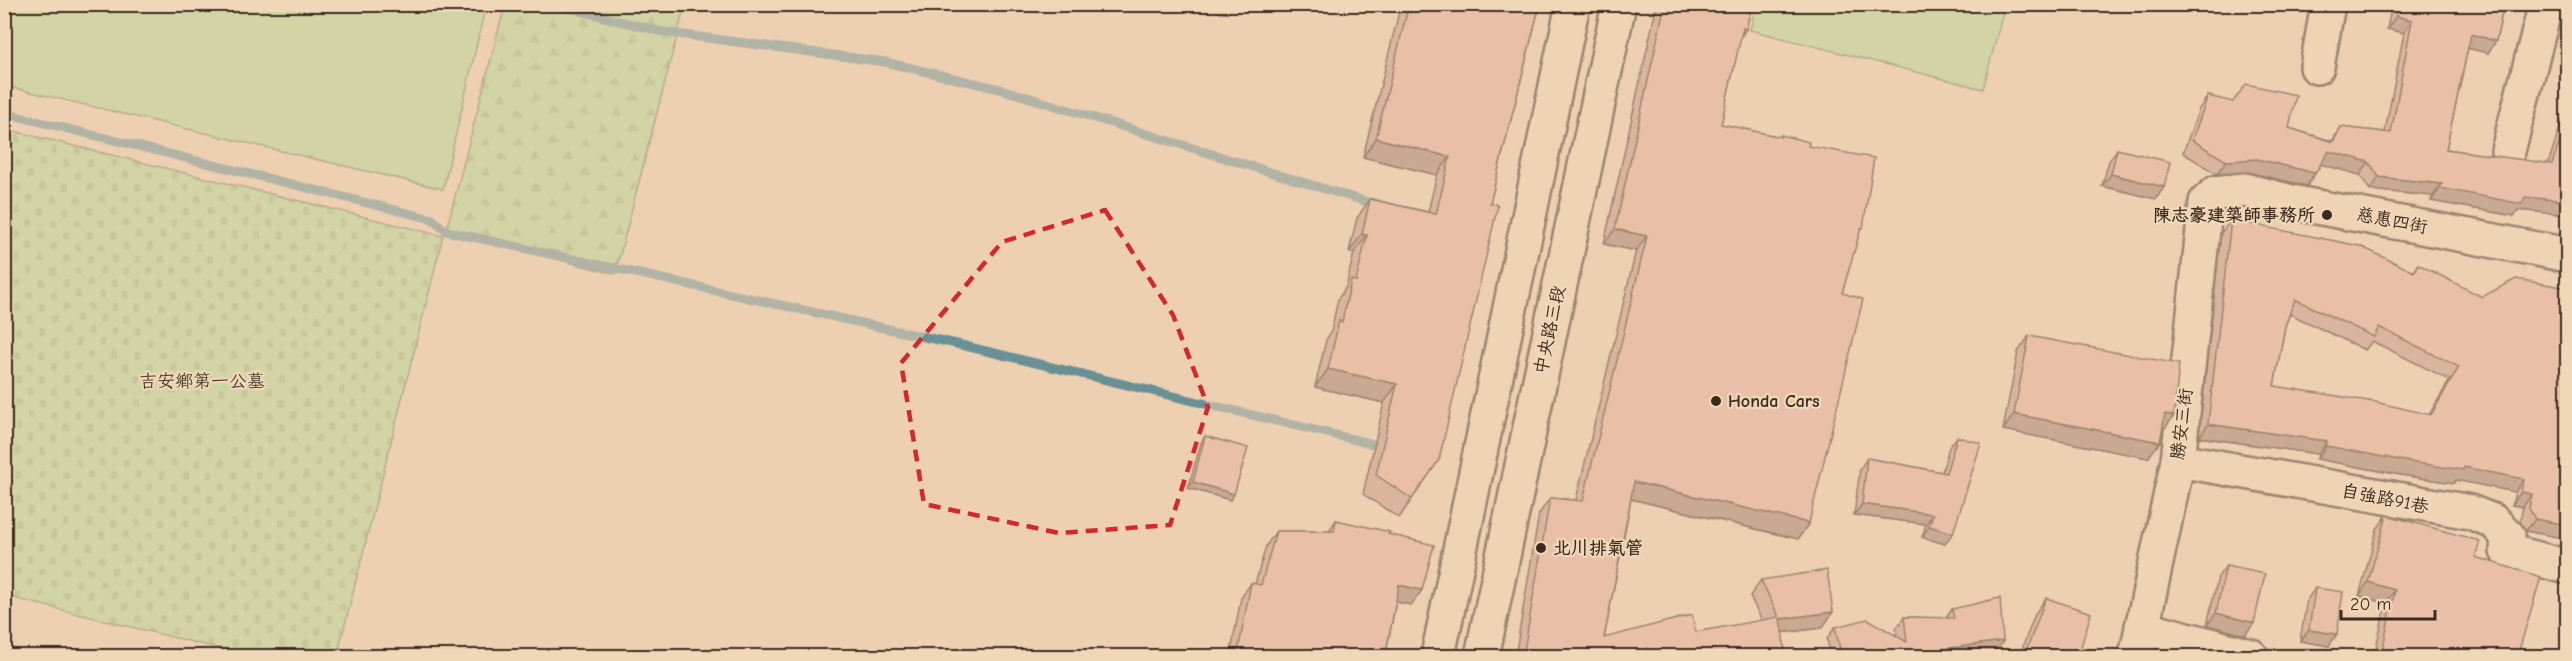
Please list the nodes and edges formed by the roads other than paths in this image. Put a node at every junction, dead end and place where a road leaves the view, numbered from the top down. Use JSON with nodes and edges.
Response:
{"nodes":[{"id":1,"x":1573,"y":4,"type":"edge"},
{"id":2,"x":1619,"y":4,"type":"edge"},
{"id":3,"x":2328,"y":4,"type":"edge"},
{"id":4,"x":2546,"y":4,"type":"edge"},
{"id":5,"x":2317,"y":67,"type":"dead end"},
{"id":6,"x":2508,"y":151,"type":"dead end"},
{"id":7,"x":2216,"y":193,"type":"joint"},
{"id":8,"x":2568,"y":255,"type":"edge"},
{"id":9,"x":2178,"y":460,"type":"junction"},
{"id":10,"x":2568,"y":567,"type":"edge"},
{"id":11,"x":2139,"y":642,"type":"edge"},
{"id":12,"x":1438,"y":657,"type":"edge"},
{"id":13,"x":1482,"y":657,"type":"edge"},
{"id":14,"x":2251,"y":657,"type":"edge"}],
"edges":[{"from":1,"to":12,"type":"street"},
{"from":2,"to":13,"type":"street","name":"中央路三段"},
{"from":3,"to":5,"type":"street"},
{"from":4,"to":6,"type":"street"},
{"from":7,"to":8,"type":"street","name":"慈惠四街"},
{"from":7,"to":9,"type":"street","name":"勝安三街"},
{"from":9,"to":10,"type":"street","name":"自強路91巷"},
{"from":9,"to":11,"type":"street","name":"勝安三街"},
{"from":11,"to":14,"type":"street"}]}
